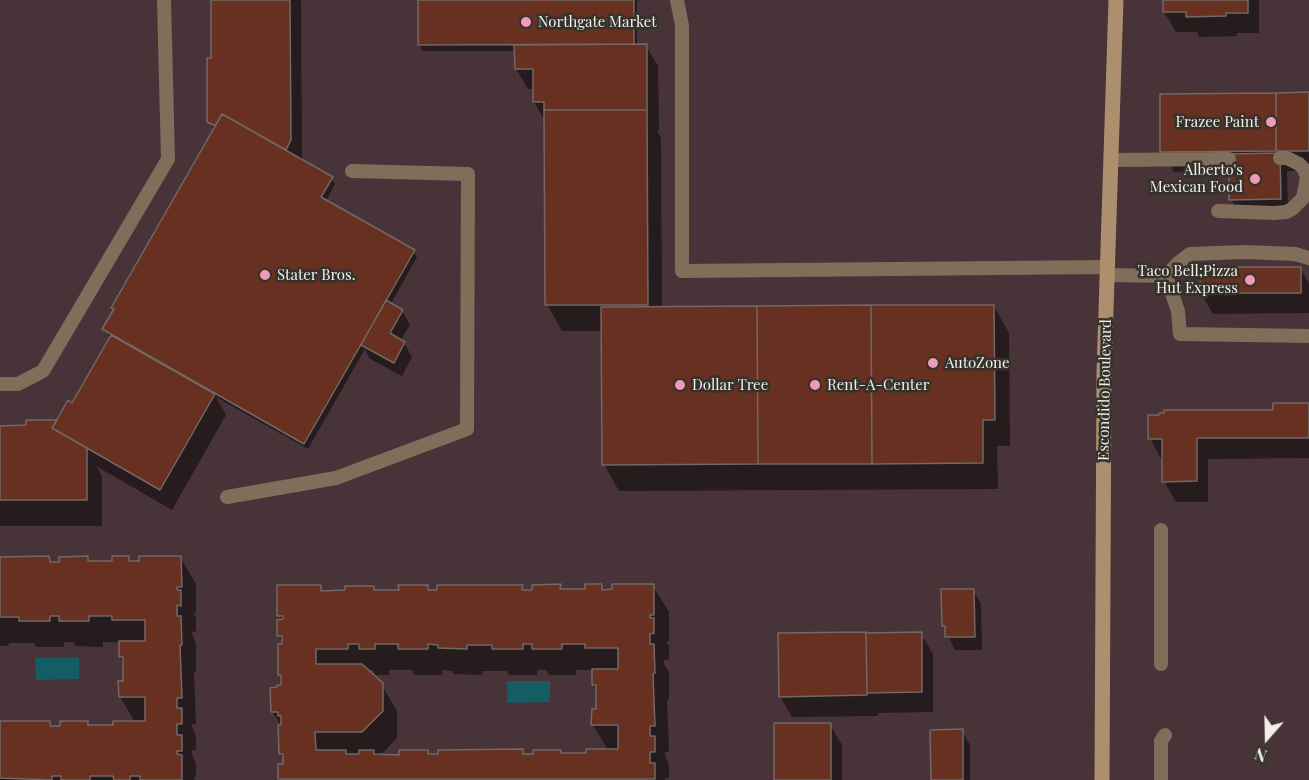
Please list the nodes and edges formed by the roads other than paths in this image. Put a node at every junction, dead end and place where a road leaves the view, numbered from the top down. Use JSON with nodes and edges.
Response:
{"nodes":[{"id":1,"x":164,"y":0,"type":"edge"},
{"id":2,"x":677,"y":0,"type":"edge"},
{"id":3,"x":1116,"y":0,"type":"edge"},
{"id":4,"x":1280,"y":158,"type":"dead end"},
{"id":5,"x":1229,"y":159,"type":"dead end"},
{"id":6,"x":1111,"y":160,"type":"junction"},
{"id":7,"x":352,"y":171,"type":"dead end"},
{"id":8,"x":1218,"y":211,"type":"dead end"},
{"id":9,"x":1309,"y":258,"type":"edge"},
{"id":10,"x":1107,"y":271,"type":"junction"},
{"id":11,"x":1166,"y":276,"type":"junction"},
{"id":12,"x":1309,"y":336,"type":"edge"},
{"id":13,"x":0,"y":384,"type":"edge"},
{"id":14,"x":227,"y":497,"type":"dead end"},
{"id":15,"x":1161,"y":530,"type":"dead end"},
{"id":16,"x":1161,"y":664,"type":"dead end"},
{"id":17,"x":1165,"y":735,"type":"dead end"},
{"id":18,"x":1102,"y":780,"type":"edge"},
{"id":19,"x":1161,"y":780,"type":"edge"}],
"edges":[{"from":1,"to":13,"type":"lane"},
{"from":2,"to":10,"type":"lane"},
{"from":3,"to":6,"type":"main road","name":"Escondido Boulevard"},
{"from":4,"to":8,"type":"lane"},
{"from":5,"to":6,"type":"lane"},
{"from":6,"to":10,"type":"main road","name":"Escondido Boulevard"},
{"from":7,"to":14,"type":"lane"},
{"from":9,"to":11,"type":"lane"},
{"from":10,"to":11,"type":"lane"},
{"from":10,"to":18,"type":"main road","name":"Escondido Boulevard"},
{"from":11,"to":12,"type":"lane"},
{"from":15,"to":16,"type":"lane"},
{"from":17,"to":19,"type":"lane"}]}
